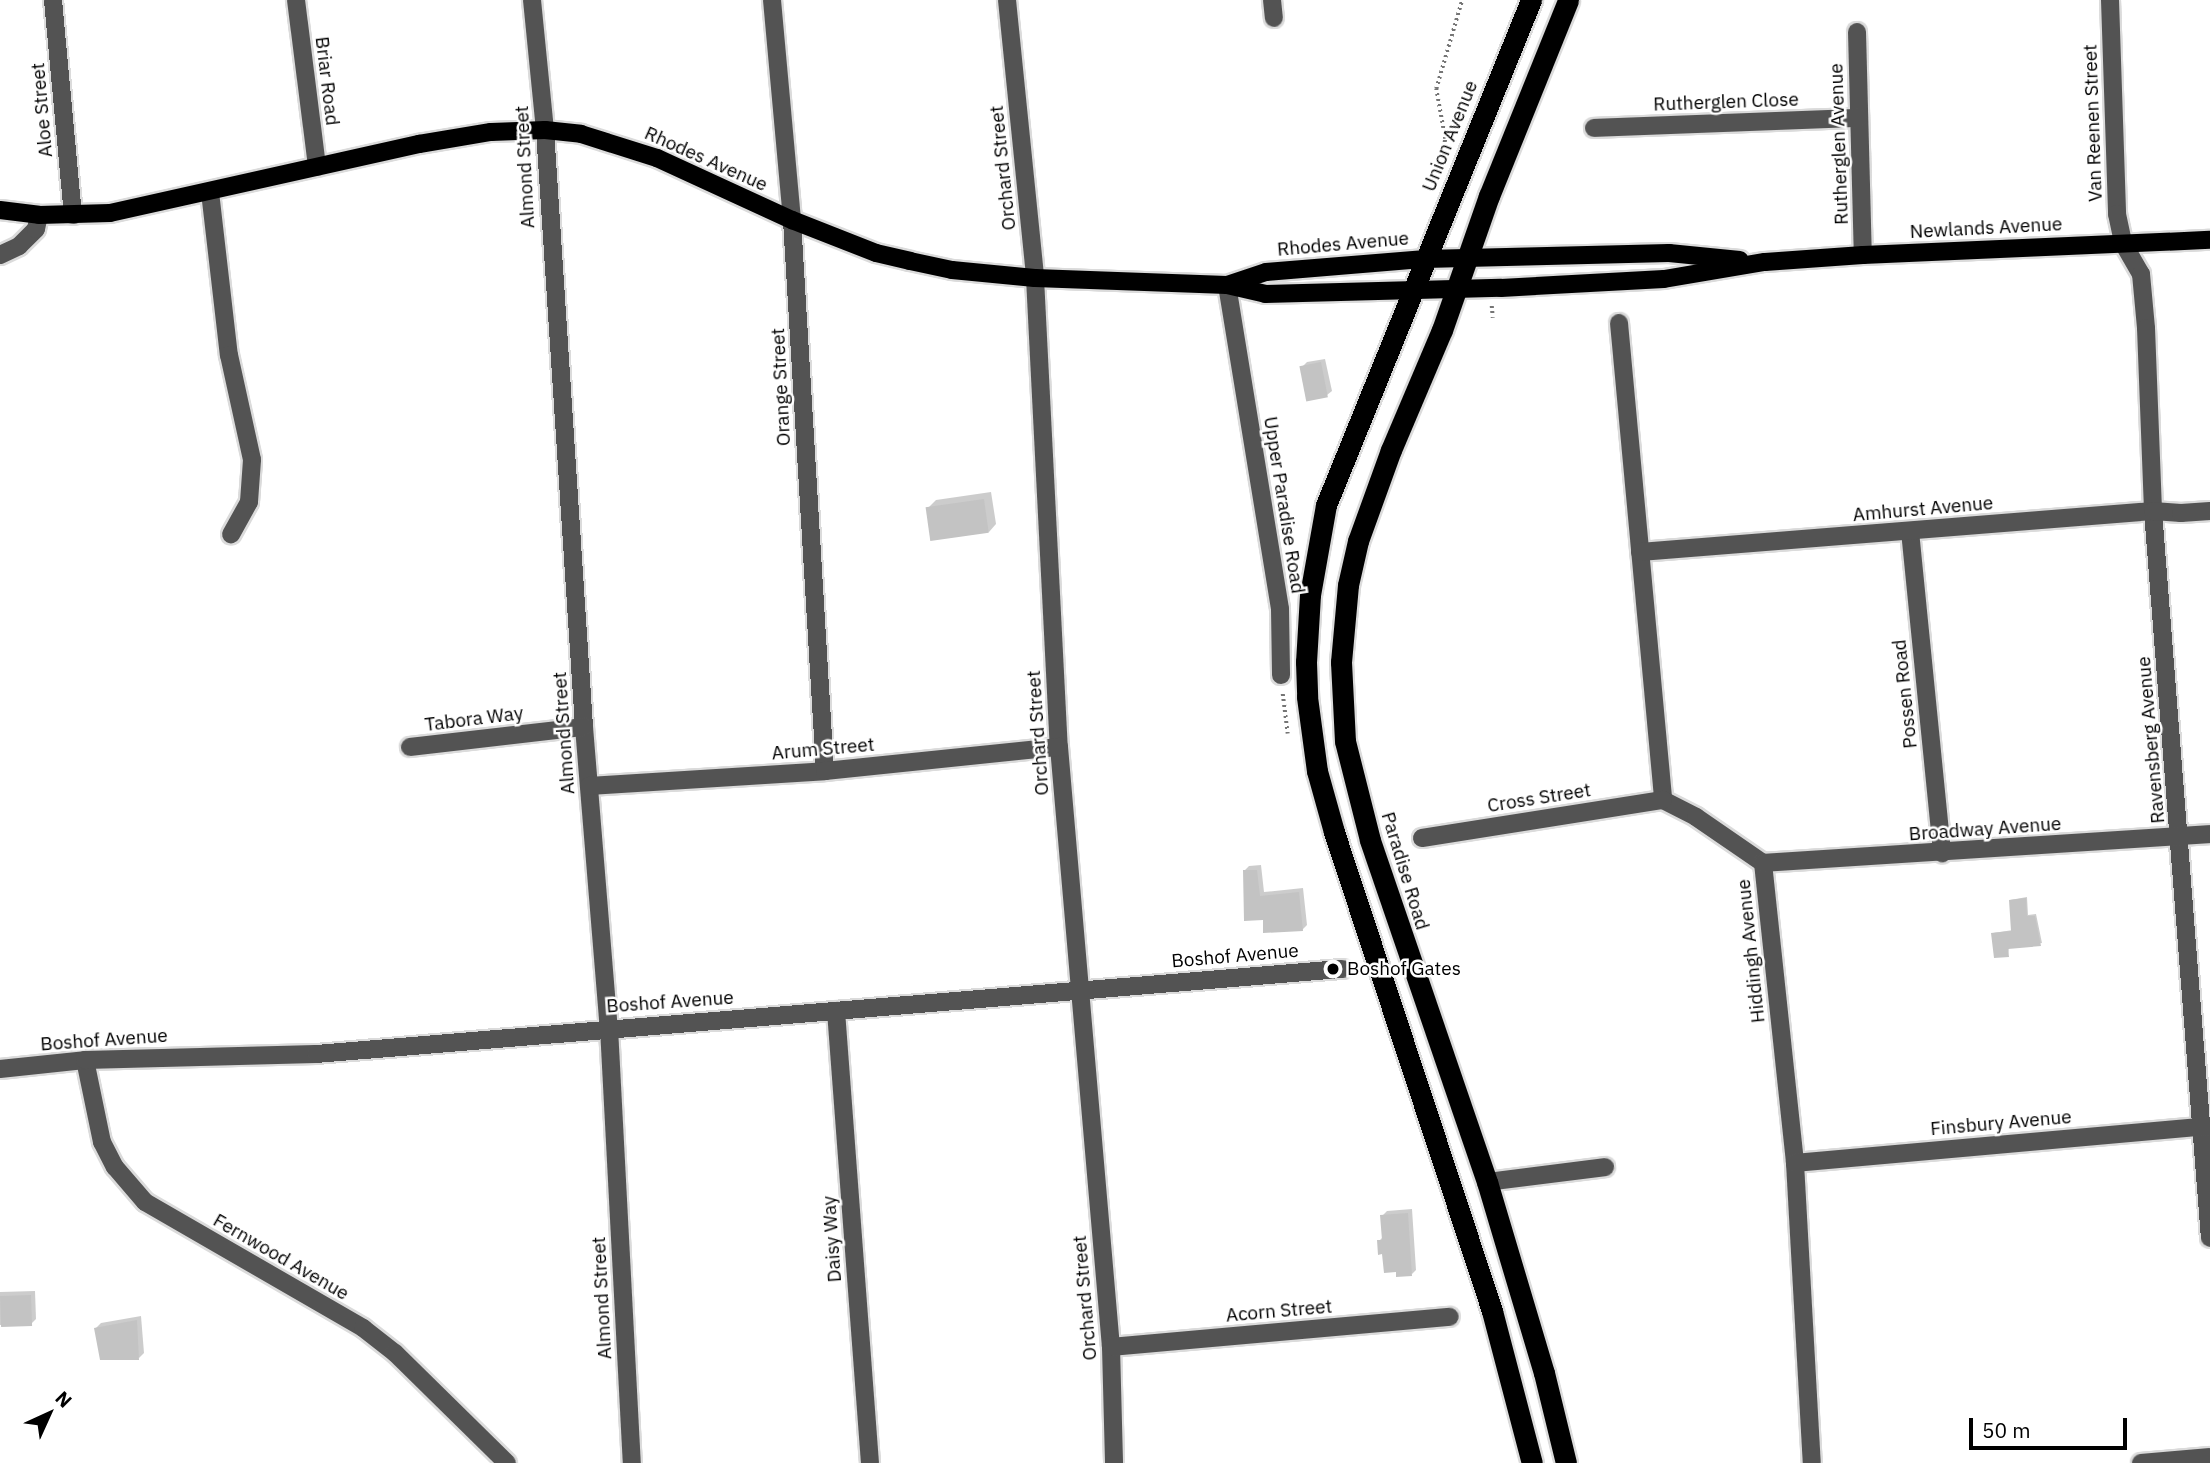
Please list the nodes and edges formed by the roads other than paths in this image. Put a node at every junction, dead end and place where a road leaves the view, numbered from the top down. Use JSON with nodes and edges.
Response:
{"nodes":[{"id":1,"x":53,"y":0,"type":"edge"},
{"id":2,"x":296,"y":0,"type":"edge"},
{"id":3,"x":532,"y":0,"type":"edge"},
{"id":4,"x":772,"y":0,"type":"edge"},
{"id":5,"x":1007,"y":0,"type":"edge"},
{"id":6,"x":1531,"y":0,"type":"edge"},
{"id":7,"x":1568,"y":0,"type":"edge"},
{"id":8,"x":2110,"y":0,"type":"edge"},
{"id":9,"x":1857,"y":32,"type":"dead end"},
{"id":10,"x":1859,"y":118,"type":"junction"},
{"id":11,"x":1594,"y":128,"type":"dead end"},
{"id":12,"x":545,"y":130,"type":"junction"},
{"id":13,"x":317,"y":167,"type":"junction"},
{"id":14,"x":210,"y":192,"type":"junction"},
{"id":15,"x":0,"y":210,"type":"edge"},
{"id":16,"x":40,"y":215,"type":"junction"},
{"id":17,"x":73,"y":215,"type":"junction"},
{"id":18,"x":792,"y":220,"type":"junction"},
{"id":19,"x":2210,"y":240,"type":"edge"},
{"id":20,"x":2123,"y":243,"type":"junction"},
{"id":21,"x":0,"y":255,"type":"edge"},
{"id":22,"x":1863,"y":255,"type":"junction"},
{"id":23,"x":1465,"y":258,"type":"junction"},
{"id":24,"x":1425,"y":259,"type":"junction"},
{"id":25,"x":1765,"y":262,"type":"junction"},
{"id":26,"x":1035,"y":278,"type":"junction"},
{"id":27,"x":1227,"y":285,"type":"junction"},
{"id":28,"x":1413,"y":289,"type":"junction"},
{"id":29,"x":1455,"y":289,"type":"junction"},
{"id":30,"x":1619,"y":323,"type":"dead end"},
{"id":31,"x":2153,"y":511,"type":"junction"},
{"id":32,"x":2210,"y":511,"type":"edge"},
{"id":33,"x":1910,"y":531,"type":"junction"},
{"id":34,"x":231,"y":534,"type":"dead end"},
{"id":35,"x":1640,"y":552,"type":"junction"},
{"id":36,"x":1281,"y":675,"type":"road end"},
{"id":37,"x":584,"y":727,"type":"junction"},
{"id":38,"x":410,"y":747,"type":"dead end"},
{"id":39,"x":1059,"y":747,"type":"junction"},
{"id":40,"x":825,"y":771,"type":"junction"},
{"id":41,"x":589,"y":786,"type":"junction"},
{"id":42,"x":1663,"y":800,"type":"junction"},
{"id":43,"x":2210,"y":834,"type":"edge"},
{"id":44,"x":2180,"y":837,"type":"junction"},
{"id":45,"x":1422,"y":838,"type":"dead end"},
{"id":46,"x":1942,"y":853,"type":"junction"},
{"id":47,"x":1763,"y":863,"type":"junction"},
{"id":48,"x":1342,"y":968,"type":"dead end"},
{"id":49,"x":1079,"y":989,"type":"junction"},
{"id":50,"x":836,"y":1011,"type":"junction"},
{"id":51,"x":609,"y":1028,"type":"junction"},
{"id":52,"x":85,"y":1060,"type":"junction"},
{"id":53,"x":0,"y":1069,"type":"edge"},
{"id":54,"x":2206,"y":1126,"type":"edge"},
{"id":55,"x":1795,"y":1163,"type":"junction"},
{"id":56,"x":1605,"y":1167,"type":"dead end"},
{"id":57,"x":1487,"y":1182,"type":"junction"},
{"id":58,"x":2210,"y":1238,"type":"edge"},
{"id":59,"x":1450,"y":1317,"type":"dead end"},
{"id":60,"x":1111,"y":1347,"type":"junction"},
{"id":61,"x":2210,"y":1457,"type":"edge"},
{"id":62,"x":508,"y":1463,"type":"edge"},
{"id":63,"x":632,"y":1463,"type":"edge"},
{"id":64,"x":870,"y":1463,"type":"edge"},
{"id":65,"x":1114,"y":1463,"type":"edge"},
{"id":66,"x":1532,"y":1463,"type":"edge"},
{"id":67,"x":1566,"y":1463,"type":"edge"},
{"id":68,"x":1812,"y":1463,"type":"edge"},
{"id":69,"x":2141,"y":1463,"type":"edge"}],
"edges":[{"from":1,"to":17,"type":"street","name":"Aloe Street"},
{"from":2,"to":13,"type":"street","name":"Briar Road"},
{"from":3,"to":12,"type":"street","name":"Almond Street"},
{"from":4,"to":18,"type":"street","name":"Orange Street"},
{"from":5,"to":26,"type":"street","name":"Orchard Street"},
{"from":6,"to":24,"type":"highway","name":"Union Avenue"},
{"from":7,"to":23,"type":"highway"},
{"from":8,"to":20,"type":"street","name":"Van Reenen Street"},
{"from":9,"to":10,"type":"street","name":"Rutherglen Avenue"},
{"from":10,"to":11,"type":"street","name":"Rutherglen Close"},
{"from":10,"to":22,"type":"street","name":"Rutherglen Avenue"},
{"from":12,"to":13,"type":"main road","name":"Rhodes Avenue"},
{"from":12,"to":18,"type":"main road","name":"Rhodes Avenue"},
{"from":12,"to":37,"type":"street","name":"Almond Street"},
{"from":13,"to":14,"type":"main road","name":"Rhodes Avenue"},
{"from":14,"to":17,"type":"main road","name":"Rhodes Avenue"},
{"from":14,"to":34,"type":"street"},
{"from":15,"to":16,"type":"main road","name":"Rhodes Avenue"},
{"from":16,"to":17,"type":"main road","name":"Rhodes Avenue"},
{"from":16,"to":21,"type":"street"},
{"from":18,"to":26,"type":"main road","name":"Rhodes Avenue"},
{"from":18,"to":40,"type":"street","name":"Orange Street"},
{"from":19,"to":20,"type":"main road","name":"Newlands Avenue"},
{"from":20,"to":22,"type":"main road","name":"Newlands Avenue"},
{"from":20,"to":31,"type":"street","name":"Ravensberg Avenue"},
{"from":22,"to":25,"type":"main road","name":"Newlands Avenue"},
{"from":23,"to":24,"type":"main road","name":"Rhodes Avenue"},
{"from":23,"to":25,"type":"main road","name":"Newlands Avenue"},
{"from":23,"to":29,"type":"highway"},
{"from":24,"to":27,"type":"main road","name":"Rhodes Avenue"},
{"from":24,"to":28,"type":"highway","name":"Union Avenue"},
{"from":25,"to":29,"type":"main road","name":"Newlands Avenue"},
{"from":26,"to":27,"type":"main road","name":"Rhodes Avenue"},
{"from":26,"to":39,"type":"street","name":"Orchard Street"},
{"from":27,"to":28,"type":"main road","name":"Rhodes Avenue"},
{"from":27,"to":36,"type":"street","name":"Upper Paradise Road"},
{"from":28,"to":29,"type":"main road","name":"Rhodes Avenue"},
{"from":28,"to":66,"type":"highway"},
{"from":29,"to":57,"type":"highway","name":"Paradise Road"},
{"from":30,"to":35,"type":"street"},
{"from":31,"to":32,"type":"street","name":"Amhurst Avenue"},
{"from":31,"to":33,"type":"street","name":"Amhurst Avenue"},
{"from":31,"to":44,"type":"street","name":"Ravensberg Avenue"},
{"from":33,"to":35,"type":"street","name":"Amhurst Avenue"},
{"from":33,"to":46,"type":"street","name":"Possen Road"},
{"from":35,"to":42,"type":"street"},
{"from":37,"to":38,"type":"street","name":"Tabora Way"},
{"from":37,"to":41,"type":"street","name":"Almond Street"},
{"from":39,"to":40,"type":"street","name":"Arum Street"},
{"from":39,"to":49,"type":"street","name":"Orchard Street"},
{"from":40,"to":41,"type":"street","name":"Arum Street"},
{"from":41,"to":51,"type":"street","name":"Almond Street"},
{"from":42,"to":45,"type":"street","name":"Cross Street"},
{"from":42,"to":47,"type":"street","name":"Hiddingh Avenue"},
{"from":43,"to":44,"type":"street","name":"Broadway Avenue"},
{"from":44,"to":46,"type":"street","name":"Broadway Avenue"},
{"from":44,"to":54,"type":"street","name":"Ravensberg Avenue"},
{"from":46,"to":47,"type":"street","name":"Broadway Avenue"},
{"from":47,"to":55,"type":"street","name":"Hiddingh Avenue"},
{"from":48,"to":49,"type":"street","name":"Boshof Avenue"},
{"from":49,"to":50,"type":"street","name":"Boshof Avenue"},
{"from":49,"to":60,"type":"street","name":"Orchard Street"},
{"from":50,"to":51,"type":"street","name":"Boshof Avenue"},
{"from":50,"to":64,"type":"street","name":"Daisy Way"},
{"from":51,"to":52,"type":"street","name":"Boshof Avenue"},
{"from":51,"to":63,"type":"street","name":"Almond Street"},
{"from":52,"to":53,"type":"street","name":"Boshof Avenue"},
{"from":52,"to":62,"type":"street","name":"Fernwood Avenue"},
{"from":54,"to":55,"type":"street","name":"Finsbury Avenue"},
{"from":54,"to":58,"type":"street","name":"Ravensberg Avenue"},
{"from":55,"to":68,"type":"street","name":"Hiddingh Avenue"},
{"from":56,"to":57,"type":"street"},
{"from":57,"to":67,"type":"highway","name":"Paradise Road"},
{"from":59,"to":60,"type":"street","name":"Acorn Street"},
{"from":60,"to":65,"type":"street","name":"Orchard Street"},
{"from":61,"to":69,"type":"street"}]}
